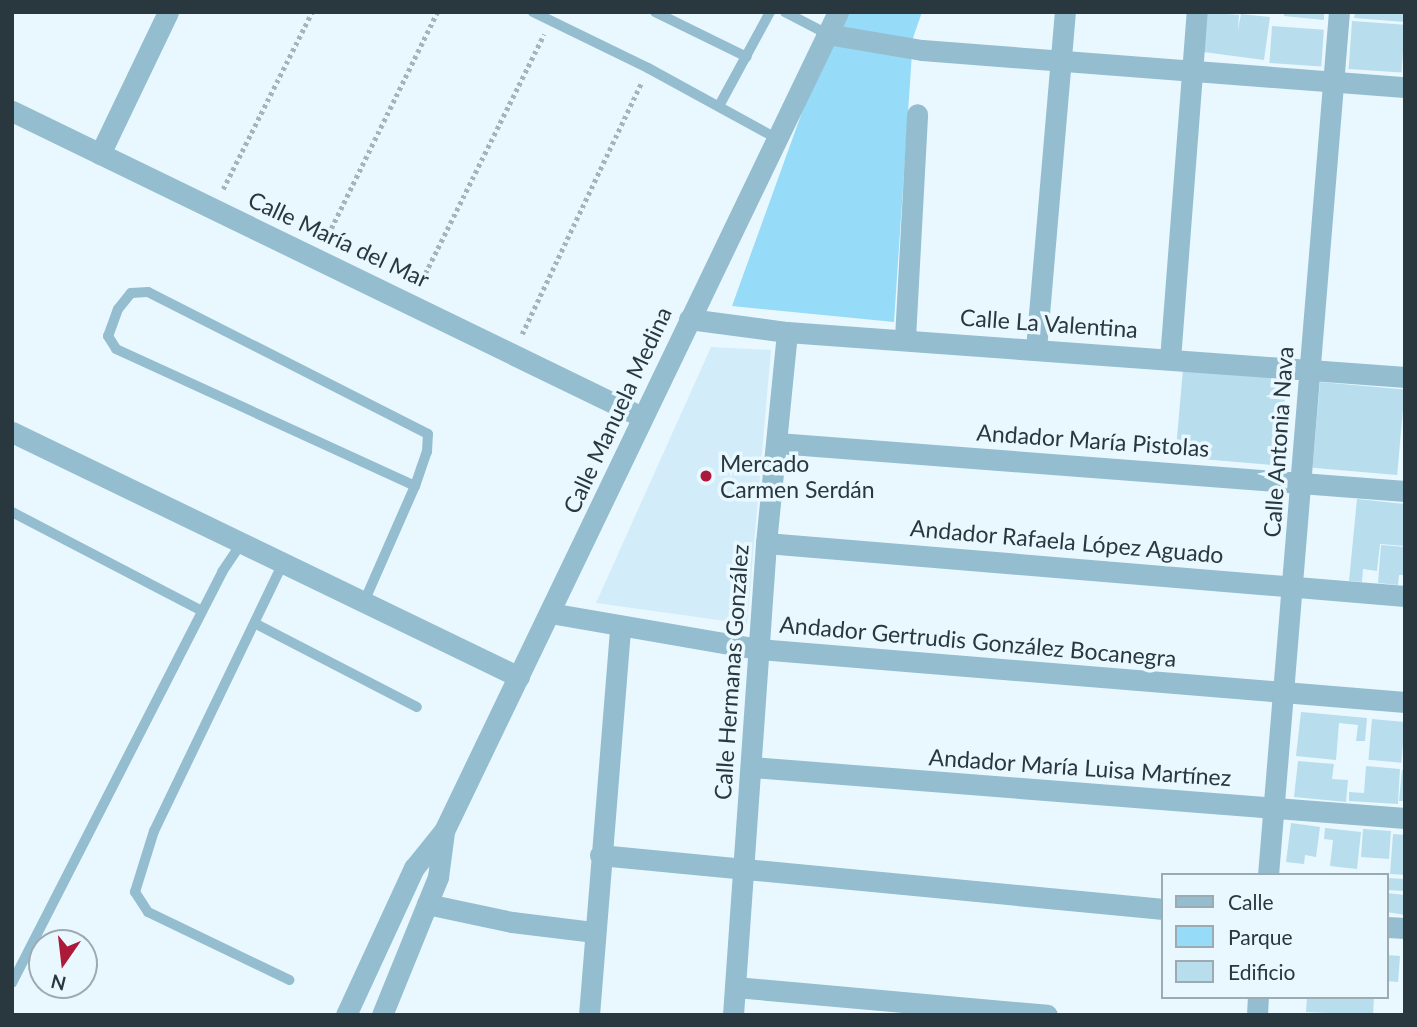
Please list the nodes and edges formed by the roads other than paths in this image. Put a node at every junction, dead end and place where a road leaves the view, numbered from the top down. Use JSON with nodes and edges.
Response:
{"nodes":[{"id":1,"x":168,"y":12,"type":"edge"},
{"id":2,"x":533,"y":12,"type":"edge"},
{"id":3,"x":655,"y":12,"type":"edge"},
{"id":4,"x":770,"y":12,"type":"edge"},
{"id":5,"x":785,"y":12,"type":"edge"},
{"id":6,"x":838,"y":12,"type":"edge"},
{"id":7,"x":1065,"y":12,"type":"edge"},
{"id":8,"x":1196,"y":12,"type":"edge"},
{"id":9,"x":1339,"y":12,"type":"edge"},
{"id":10,"x":827,"y":34,"type":"junction"},
{"id":11,"x":747,"y":57,"type":"junction"},
{"id":12,"x":1060,"y":61,"type":"junction"},
{"id":13,"x":1191,"y":71,"type":"junction"},
{"id":14,"x":1334,"y":80,"type":"junction"},
{"id":15,"x":1405,"y":87,"type":"edge"},
{"id":16,"x":719,"y":106,"type":"junction"},
{"id":17,"x":12,"y":111,"type":"edge"},
{"id":18,"x":917,"y":114,"type":"dead end"},
{"id":19,"x":776,"y":138,"type":"junction"},
{"id":20,"x":100,"y":154,"type":"junction"},
{"id":21,"x":689,"y":319,"type":"junction"},
{"id":22,"x":787,"y":332,"type":"junction"},
{"id":23,"x":905,"y":338,"type":"junction"},
{"id":24,"x":1036,"y":349,"type":"junction"},
{"id":25,"x":1170,"y":359,"type":"junction"},
{"id":26,"x":1309,"y":369,"type":"junction"},
{"id":27,"x":1405,"y":377,"type":"edge"},
{"id":28,"x":642,"y":417,"type":"junction"},
{"id":29,"x":12,"y":432,"type":"edge"},
{"id":30,"x":778,"y":443,"type":"junction"},
{"id":31,"x":1300,"y":482,"type":"junction"},
{"id":32,"x":415,"y":486,"type":"junction"},
{"id":33,"x":1405,"y":491,"type":"edge"},
{"id":34,"x":12,"y":512,"type":"edge"},
{"id":35,"x":243,"y":541,"type":"junction"},
{"id":36,"x":766,"y":542,"type":"junction"},
{"id":37,"x":284,"y":561,"type":"junction"},
{"id":38,"x":1294,"y":586,"type":"junction"},
{"id":39,"x":1405,"y":596,"type":"edge"},
{"id":40,"x":364,"y":602,"type":"junction"},
{"id":41,"x":202,"y":611,"type":"junction"},
{"id":42,"x":550,"y":613,"type":"junction"},
{"id":43,"x":256,"y":624,"type":"junction"},
{"id":44,"x":620,"y":626,"type":"junction"},
{"id":45,"x":759,"y":649,"type":"junction"},
{"id":46,"x":519,"y":677,"type":"junction"},
{"id":47,"x":1284,"y":694,"type":"junction"},
{"id":48,"x":1405,"y":702,"type":"edge"},
{"id":49,"x":417,"y":707,"type":"dead end"},
{"id":50,"x":751,"y":768,"type":"junction"},
{"id":51,"x":1275,"y":808,"type":"junction"},
{"id":52,"x":1405,"y":818,"type":"edge"},
{"id":53,"x":444,"y":831,"type":"junction"},
{"id":54,"x":600,"y":855,"type":"junction"},
{"id":55,"x":744,"y":867,"type":"junction"},
{"id":56,"x":1268,"y":873,"type":"edge"},
{"id":57,"x":427,"y":905,"type":"junction"},
{"id":58,"x":1162,"y":909,"type":"edge"},
{"id":59,"x":594,"y":932,"type":"junction"},
{"id":60,"x":289,"y":980,"type":"dead end"},
{"id":61,"x":12,"y":983,"type":"edge"},
{"id":62,"x":735,"y":986,"type":"junction"},
{"id":63,"x":385,"y":1014,"type":"edge"},
{"id":64,"x":346,"y":1015,"type":"edge"},
{"id":65,"x":589,"y":1015,"type":"edge"},
{"id":66,"x":733,"y":1015,"type":"edge"},
{"id":67,"x":1047,"y":1015,"type":"edge"}],
"edges":[{"from":1,"to":20,"type":"street"},
{"from":2,"to":16,"type":"lane"},
{"from":3,"to":11,"type":"lane"},
{"from":4,"to":11,"type":"lane"},
{"from":5,"to":10,"type":"lane"},
{"from":6,"to":10,"type":"street","name":"Calle Manuela Medina"},
{"from":7,"to":12,"type":"street"},
{"from":8,"to":13,"type":"street"},
{"from":9,"to":14,"type":"street","name":"Calle Antonia Nava"},
{"from":10,"to":12,"type":"street"},
{"from":10,"to":19,"type":"street","name":"Calle Manuela Medina"},
{"from":11,"to":16,"type":"lane"},
{"from":12,"to":13,"type":"street"},
{"from":12,"to":24,"type":"street"},
{"from":13,"to":14,"type":"street"},
{"from":13,"to":25,"type":"street"},
{"from":14,"to":15,"type":"street"},
{"from":14,"to":26,"type":"street","name":"Calle Antonia Nava"},
{"from":16,"to":19,"type":"lane"},
{"from":17,"to":20,"type":"street","name":"Calle María del Mar"},
{"from":18,"to":23,"type":"street"},
{"from":19,"to":21,"type":"street","name":"Calle Manuela Medina"},
{"from":20,"to":28,"type":"street","name":"Calle María del Mar"},
{"from":21,"to":22,"type":"street","name":"Calle La Valentina"},
{"from":21,"to":28,"type":"street","name":"Calle Manuela Medina"},
{"from":22,"to":23,"type":"street","name":"Calle La Valentina"},
{"from":22,"to":30,"type":"street","name":"Calle Hermanas González"},
{"from":23,"to":24,"type":"street","name":"Calle La Valentina"},
{"from":24,"to":25,"type":"street","name":"Calle La Valentina"},
{"from":25,"to":26,"type":"street","name":"Calle La Valentina"},
{"from":26,"to":27,"type":"street","name":"Calle La Valentina"},
{"from":26,"to":31,"type":"street","name":"Calle Antonia Nava"},
{"from":28,"to":42,"type":"street","name":"Calle Manuela Medina"},
{"from":29,"to":35,"type":"street"},
{"from":30,"to":31,"type":"street","name":"Andador María Pistolas"},
{"from":30,"to":36,"type":"street","name":"Calle Hermanas González"},
{"from":31,"to":33,"type":"street","name":"Andador María Pistolas"},
{"from":31,"to":38,"type":"street","name":"Calle Antonia Nava"},
{"from":32,"to":32,"type":"lane"},
{"from":32,"to":40,"type":"lane"},
{"from":34,"to":41,"type":"lane"},
{"from":35,"to":37,"type":"street"},
{"from":35,"to":41,"type":"lane"},
{"from":36,"to":38,"type":"street","name":"Andador Rafaela López Aguado"},
{"from":36,"to":45,"type":"street","name":"Calle Hermanas González"},
{"from":37,"to":40,"type":"street"},
{"from":37,"to":43,"type":"lane"},
{"from":38,"to":39,"type":"street","name":"Andador Rafaela López Aguado"},
{"from":38,"to":47,"type":"street","name":"Calle Antonia Nava"},
{"from":40,"to":46,"type":"street"},
{"from":41,"to":61,"type":"lane"},
{"from":42,"to":44,"type":"street","name":"Andador Gertrudis González Bocanegra"},
{"from":42,"to":46,"type":"street","name":"Calle Manuela Medina"},
{"from":43,"to":49,"type":"lane"},
{"from":43,"to":60,"type":"lane"},
{"from":44,"to":45,"type":"street","name":"Andador Gertrudis González Bocanegra"},
{"from":44,"to":54,"type":"street"},
{"from":45,"to":47,"type":"street","name":"Andador Gertrudis González Bocanegra"},
{"from":45,"to":50,"type":"street","name":"Calle Hermanas González"},
{"from":46,"to":53,"type":"street","name":"Calle Manuela Medina"},
{"from":47,"to":48,"type":"street","name":"Andador Gertrudis González Bocanegra"},
{"from":47,"to":51,"type":"street","name":"Calle Antonia Nava"},
{"from":50,"to":51,"type":"street","name":"Andador María Luisa Martínez"},
{"from":50,"to":55,"type":"street","name":"Calle Hermanas González"},
{"from":51,"to":52,"type":"street","name":"Andador María Luisa Martínez"},
{"from":51,"to":56,"type":"street","name":"Calle Antonia Nava"},
{"from":53,"to":57,"type":"street"},
{"from":53,"to":64,"type":"street"},
{"from":54,"to":55,"type":"street"},
{"from":54,"to":59,"type":"street"},
{"from":55,"to":58,"type":"street"},
{"from":55,"to":62,"type":"street","name":"Calle Hermanas González"},
{"from":57,"to":59,"type":"street"},
{"from":57,"to":63,"type":"street"},
{"from":59,"to":65,"type":"street"},
{"from":62,"to":66,"type":"street","name":"Calle Hermanas González"},
{"from":62,"to":67,"type":"street"}]}
